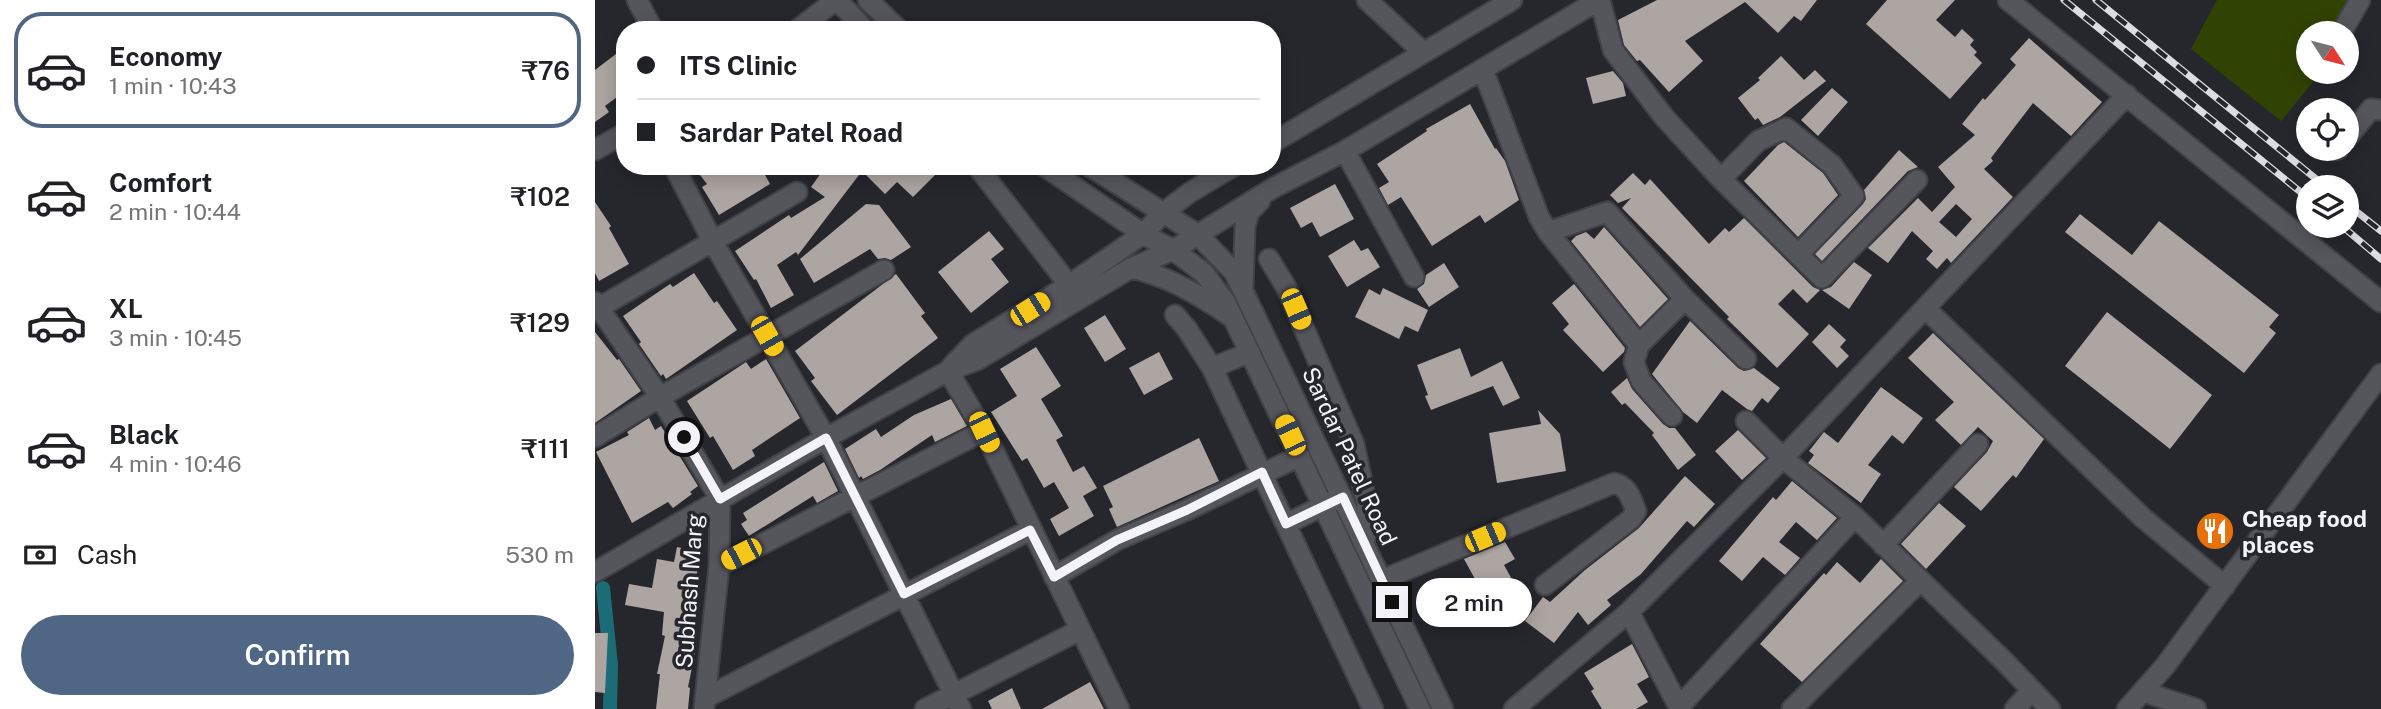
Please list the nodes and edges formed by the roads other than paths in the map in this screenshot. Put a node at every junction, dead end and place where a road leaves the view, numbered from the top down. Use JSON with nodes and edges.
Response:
{"nodes":[{"id":1,"x":637,"y":0,"type":"edge"},
{"id":2,"x":837,"y":0,"type":"edge"},
{"id":3,"x":869,"y":0,"type":"edge"},
{"id":4,"x":1367,"y":0,"type":"edge"},
{"id":5,"x":1513,"y":0,"type":"edge"},
{"id":6,"x":1599,"y":0,"type":"edge"},
{"id":7,"x":2008,"y":0,"type":"edge"},
{"id":8,"x":2360,"y":0,"type":"edge"},
{"id":9,"x":648,"y":21,"type":"edge"},
{"id":10,"x":809,"y":21,"type":"edge"},
{"id":11,"x":857,"y":21,"type":"edge"},
{"id":12,"x":890,"y":21,"type":"edge"},
{"id":13,"x":2348,"y":21,"type":"edge"},
{"id":14,"x":1423,"y":52,"type":"junction"},
{"id":15,"x":1483,"y":70,"type":"junction"},
{"id":16,"x":2127,"y":95,"type":"junction"},
{"id":17,"x":2381,"y":110,"type":"edge"},
{"id":18,"x":2359,"y":123,"type":"edge"},
{"id":19,"x":616,"y":138,"type":"edge"},
{"id":20,"x":1281,"y":138,"type":"edge"},
{"id":21,"x":595,"y":150,"type":"edge"},
{"id":22,"x":1345,"y":151,"type":"junction"},
{"id":23,"x":679,"y":175,"type":"edge"},
{"id":24,"x":984,"y":175,"type":"edge"},
{"id":25,"x":1057,"y":175,"type":"edge"},
{"id":26,"x":1103,"y":175,"type":"edge"},
{"id":27,"x":1219,"y":175,"type":"edge"},
{"id":28,"x":1721,"y":179,"type":"junction"},
{"id":29,"x":1917,"y":180,"type":"dead end"},
{"id":30,"x":1273,"y":188,"type":"junction"},
{"id":31,"x":797,"y":192,"type":"dead end"},
{"id":32,"x":1163,"y":213,"type":"junction"},
{"id":33,"x":1548,"y":232,"type":"junction"},
{"id":34,"x":1143,"y":234,"type":"junction"},
{"id":35,"x":1197,"y":234,"type":"junction"},
{"id":36,"x":713,"y":242,"type":"junction"},
{"id":37,"x":1173,"y":250,"type":"junction"},
{"id":38,"x":1798,"y":255,"type":"junction"},
{"id":39,"x":1269,"y":259,"type":"dead end"},
{"id":40,"x":1131,"y":268,"type":"junction"},
{"id":41,"x":884,"y":270,"type":"dead end"},
{"id":42,"x":1414,"y":277,"type":"dead end"},
{"id":43,"x":1069,"y":285,"type":"junction"},
{"id":44,"x":1243,"y":289,"type":"junction"},
{"id":45,"x":1685,"y":299,"type":"junction"},
{"id":46,"x":2381,"y":302,"type":"edge"},
{"id":47,"x":596,"y":306,"type":"edge"},
{"id":48,"x":1925,"y":308,"type":"junction"},
{"id":49,"x":1175,"y":315,"type":"dead end"},
{"id":50,"x":1234,"y":319,"type":"junction"},
{"id":51,"x":767,"y":336,"type":"junction"},
{"id":52,"x":1639,"y":345,"type":"junction"},
{"id":53,"x":1250,"y":352,"type":"junction"},
{"id":54,"x":1746,"y":359,"type":"dead end"},
{"id":55,"x":1212,"y":368,"type":"junction"},
{"id":56,"x":948,"y":370,"type":"junction"},
{"id":57,"x":2381,"y":374,"type":"edge"},
{"id":58,"x":660,"y":397,"type":"junction"},
{"id":59,"x":1672,"y":416,"type":"dead end"},
{"id":60,"x":1746,"y":421,"type":"dead end"},
{"id":61,"x":984,"y":432,"type":"junction"},
{"id":62,"x":595,"y":437,"type":"edge"},
{"id":63,"x":826,"y":438,"type":"junction"},
{"id":64,"x":1978,"y":444,"type":"dead end"},
{"id":65,"x":1300,"y":456,"type":"junction"},
{"id":66,"x":1783,"y":458,"type":"junction"},
{"id":67,"x":1262,"y":472,"type":"junction"},
{"id":68,"x":855,"y":496,"type":"junction"},
{"id":69,"x":1343,"y":497,"type":"junction"},
{"id":70,"x":720,"y":499,"type":"junction"},
{"id":71,"x":1323,"y":506,"type":"junction"},
{"id":72,"x":1855,"y":517,"type":"junction"},
{"id":73,"x":1286,"y":524,"type":"junction"},
{"id":74,"x":1030,"y":530,"type":"junction"},
{"id":75,"x":1361,"y":535,"type":"junction"},
{"id":76,"x":1338,"y":537,"type":"junction"},
{"id":77,"x":1883,"y":545,"type":"junction"},
{"id":78,"x":719,"y":566,"type":"junction"},
{"id":79,"x":595,"y":572,"type":"edge"},
{"id":80,"x":1054,"y":577,"type":"junction"},
{"id":81,"x":1382,"y":580,"type":"junction"},
{"id":82,"x":1920,"y":581,"type":"junction"},
{"id":83,"x":1545,"y":585,"type":"dead end"},
{"id":84,"x":2225,"y":586,"type":"junction"},
{"id":85,"x":904,"y":594,"type":"junction"},
{"id":86,"x":1629,"y":612,"type":"junction"},
{"id":87,"x":1080,"y":630,"type":"junction"},
{"id":88,"x":2032,"y":690,"type":"junction"},
{"id":89,"x":2144,"y":692,"type":"junction"},
{"id":90,"x":957,"y":702,"type":"edge"},
{"id":91,"x":705,"y":703,"type":"edge"},
{"id":92,"x":1679,"y":708,"type":"edge"},
{"id":93,"x":925,"y":709,"type":"edge"},
{"id":94,"x":1119,"y":709,"type":"edge"},
{"id":95,"x":1373,"y":709,"type":"edge"},
{"id":96,"x":1420,"y":709,"type":"edge"},
{"id":97,"x":1443,"y":709,"type":"edge"},
{"id":98,"x":1514,"y":709,"type":"edge"},
{"id":99,"x":1792,"y":709,"type":"edge"},
{"id":100,"x":2015,"y":709,"type":"edge"},
{"id":101,"x":2050,"y":709,"type":"edge"},
{"id":102,"x":2127,"y":709,"type":"edge"},
{"id":103,"x":2196,"y":709,"type":"edge"}],
"edges":[{"from":1,"to":9,"type":"street"},
{"from":2,"to":10,"type":"street"},
{"from":2,"to":11,"type":"street"},
{"from":3,"to":12,"type":"street"},
{"from":4,"to":14,"type":"street"},
{"from":5,"to":14,"type":"street"},
{"from":6,"to":15,"type":"street"},
{"from":6,"to":28,"type":"street"},
{"from":7,"to":16,"type":"street"},
{"from":8,"to":13,"type":"street"},
{"from":14,"to":20,"type":"street"},
{"from":15,"to":22,"type":"street"},
{"from":15,"to":33,"type":"street"},
{"from":16,"to":46,"type":"street"},
{"from":16,"to":48,"type":"street"},
{"from":17,"to":18,"type":"street"},
{"from":19,"to":21,"type":"street"},
{"from":22,"to":30,"type":"street"},
{"from":22,"to":42,"type":"street"},
{"from":23,"to":36,"type":"street"},
{"from":24,"to":43,"type":"street"},
{"from":25,"to":34,"type":"street","name":"Sardar Patel Road"},
{"from":26,"to":32,"type":"street","name":"Sardar Patel Road"},
{"from":27,"to":32,"type":"street"},
{"from":28,"to":38,"type":"street"},
{"from":28,"to":38,"type":"street"},
{"from":29,"to":38,"type":"street"},
{"from":30,"to":35,"type":"street"},
{"from":30,"to":44,"type":"street"},
{"from":31,"to":36,"type":"street"},
{"from":32,"to":34,"type":"street"},
{"from":32,"to":35,"type":"street","name":"Sardar Patel Road"},
{"from":33,"to":45,"type":"street"},
{"from":33,"to":52,"type":"street"},
{"from":34,"to":37,"type":"street","name":"Sardar Patel Road"},
{"from":34,"to":43,"type":"street"},
{"from":35,"to":37,"type":"street"},
{"from":35,"to":44,"type":"street","name":"Sardar Patel Road"},
{"from":36,"to":47,"type":"street"},
{"from":36,"to":51,"type":"street"},
{"from":37,"to":40,"type":"street"},
{"from":37,"to":50,"type":"street","name":"Sardar Patel Road"},
{"from":39,"to":75,"type":"street"},
{"from":40,"to":50,"type":"street"},
{"from":40,"to":56,"type":"street"},
{"from":41,"to":51,"type":"street"},
{"from":43,"to":56,"type":"street"},
{"from":44,"to":69,"type":"street","name":"Sardar Patel Road"},
{"from":45,"to":52,"type":"street"},
{"from":45,"to":54,"type":"street"},
{"from":47,"to":58,"type":"street","name":"Subhash Marg"},
{"from":48,"to":66,"type":"street"},
{"from":48,"to":84,"type":"street"},
{"from":49,"to":55,"type":"street"},
{"from":50,"to":53,"type":"street","name":"Sardar Patel Road"},
{"from":51,"to":58,"type":"street"},
{"from":51,"to":63,"type":"street"},
{"from":52,"to":59,"type":"street"},
{"from":53,"to":55,"type":"street"},
{"from":53,"to":65,"type":"street","name":"Sardar Patel Road"},
{"from":55,"to":67,"type":"street"},
{"from":56,"to":61,"type":"street"},
{"from":56,"to":63,"type":"street"},
{"from":57,"to":84,"type":"street"},
{"from":58,"to":62,"type":"street"},
{"from":58,"to":70,"type":"street","name":"Subhash Marg"},
{"from":60,"to":66,"type":"street"},
{"from":61,"to":68,"type":"street"},
{"from":61,"to":74,"type":"street"},
{"from":63,"to":68,"type":"street"},
{"from":63,"to":70,"type":"street"},
{"from":64,"to":77,"type":"street"},
{"from":65,"to":67,"type":"street"},
{"from":65,"to":71,"type":"street","name":"Sardar Patel Road"},
{"from":66,"to":72,"type":"street"},
{"from":66,"to":86,"type":"street"},
{"from":67,"to":73,"type":"street"},
{"from":67,"to":80,"type":"street"},
{"from":68,"to":78,"type":"street"},
{"from":68,"to":85,"type":"street"},
{"from":69,"to":71,"type":"street"},
{"from":69,"to":75,"type":"street","name":"Sardar Patel Road"},
{"from":70,"to":78,"type":"street","name":"Subhash Marg"},
{"from":70,"to":79,"type":"street"},
{"from":71,"to":73,"type":"street"},
{"from":71,"to":76,"type":"street","name":"Sardar Patel Road"},
{"from":72,"to":77,"type":"street"},
{"from":72,"to":92,"type":"street"},
{"from":73,"to":95,"type":"street"},
{"from":74,"to":80,"type":"street"},
{"from":74,"to":85,"type":"street"},
{"from":75,"to":76,"type":"street"},
{"from":75,"to":81,"type":"street","name":"Sardar Patel Road"},
{"from":76,"to":96,"type":"street","name":"Sardar Patel Road"},
{"from":77,"to":82,"type":"street"},
{"from":78,"to":91,"type":"street","name":"Subhash Marg"},
{"from":80,"to":87,"type":"street"},
{"from":81,"to":83,"type":"street"},
{"from":81,"to":97,"type":"street","name":"Sardar Patel Road"},
{"from":82,"to":88,"type":"street"},
{"from":82,"to":99,"type":"street"},
{"from":84,"to":89,"type":"street"},
{"from":85,"to":90,"type":"street"},
{"from":85,"to":91,"type":"street"},
{"from":86,"to":92,"type":"street"},
{"from":86,"to":98,"type":"street"},
{"from":87,"to":90,"type":"street"},
{"from":87,"to":94,"type":"street"},
{"from":88,"to":100,"type":"street"},
{"from":88,"to":101,"type":"street"},
{"from":89,"to":102,"type":"street"},
{"from":89,"to":103,"type":"street"},
{"from":90,"to":93,"type":"street"}]}
